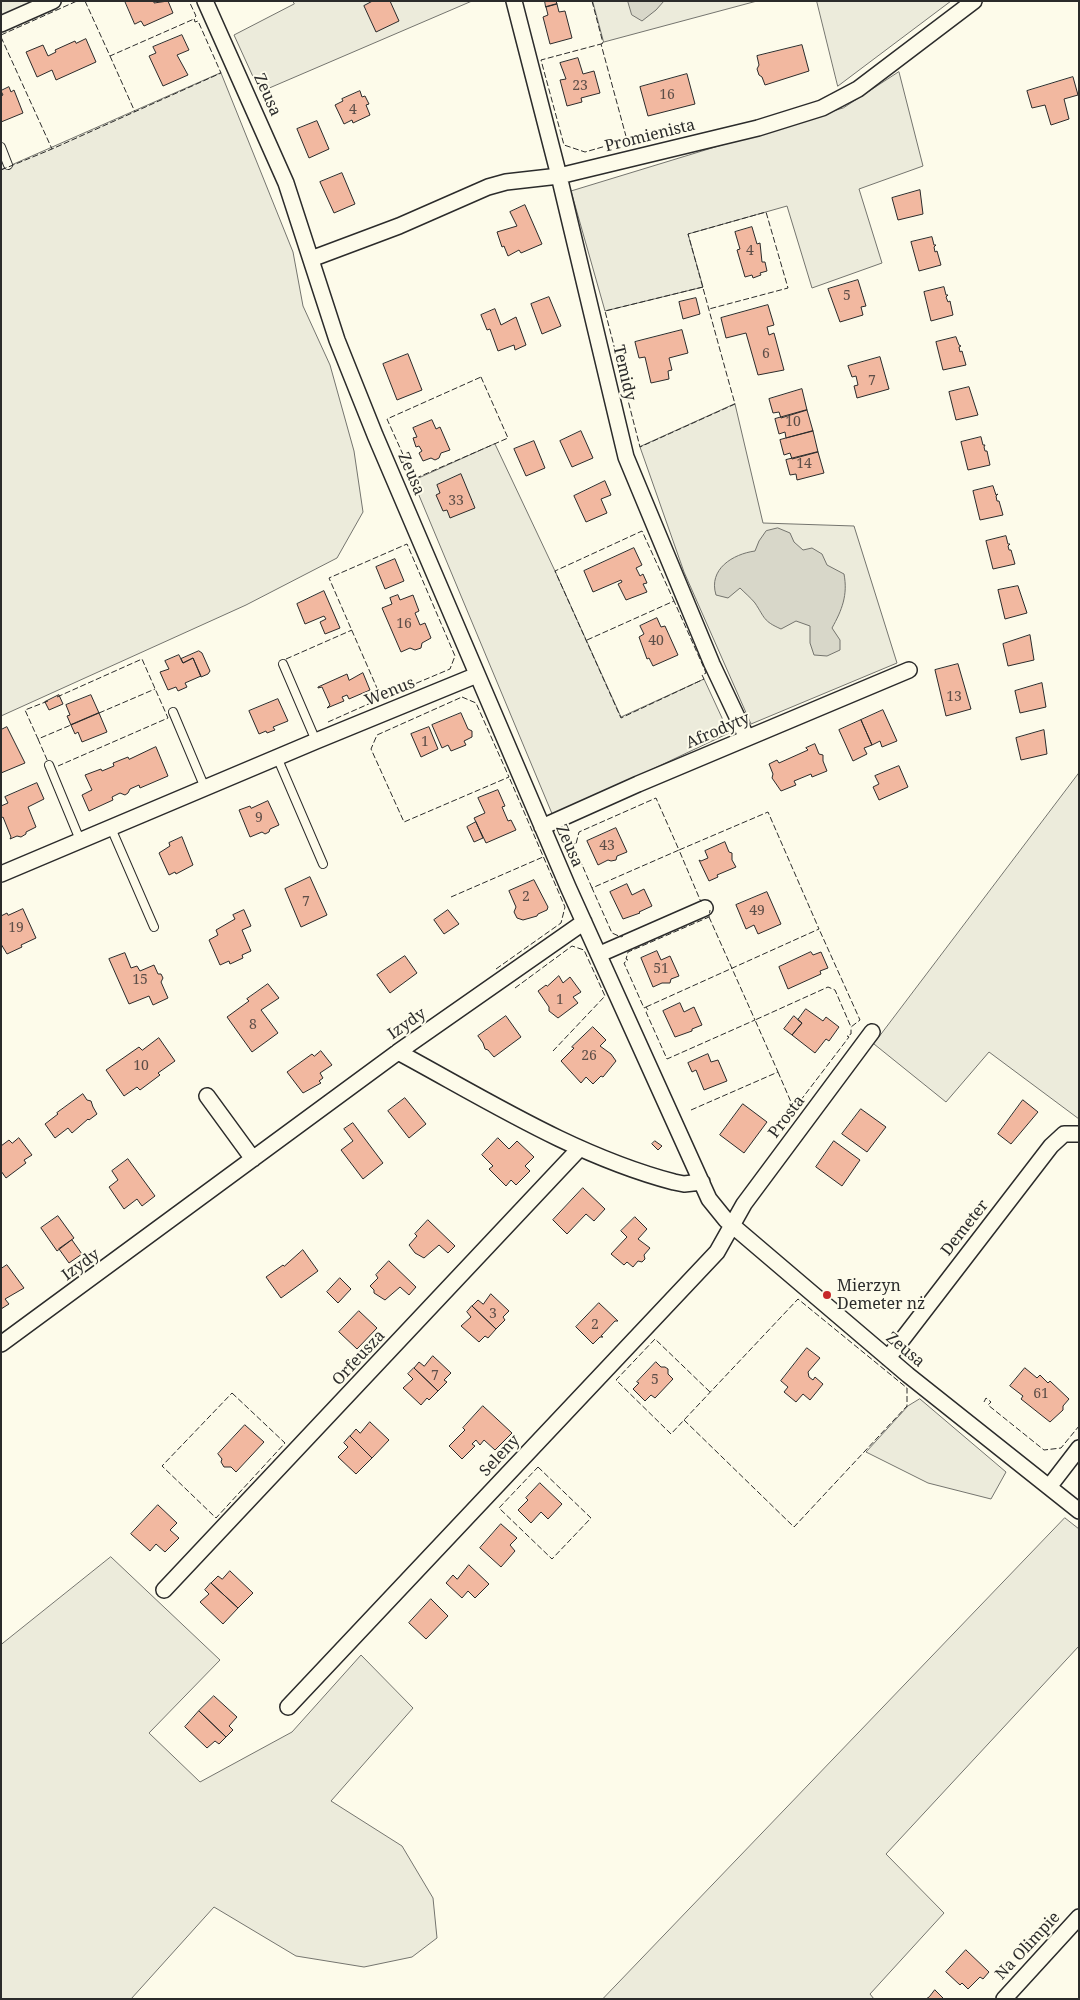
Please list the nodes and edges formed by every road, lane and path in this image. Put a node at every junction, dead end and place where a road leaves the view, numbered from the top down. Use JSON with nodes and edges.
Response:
{"nodes":[{"id":1,"x":53,"y":1,"type":"edge"},
{"id":2,"x":205,"y":1,"type":"edge"},
{"id":3,"x":514,"y":1,"type":"edge"},
{"id":4,"x":974,"y":1,"type":"edge"},
{"id":5,"x":1,"y":24,"type":"edge"},
{"id":6,"x":1,"y":148,"type":"edge"},
{"id":7,"x":8,"y":165,"type":"dead end"},
{"id":8,"x":559,"y":176,"type":"junction"},
{"id":9,"x":311,"y":259,"type":"junction"},
{"id":10,"x":283,"y":664,"type":"dead end"},
{"id":11,"x":908,"y":670,"type":"dead end"},
{"id":12,"x":477,"y":676,"type":"junction"},
{"id":13,"x":173,"y":712,"type":"dead end"},
{"id":14,"x":747,"y":738,"type":"junction"},
{"id":15,"x":316,"y":741,"type":"junction"},
{"id":16,"x":278,"y":757,"type":"junction"},
{"id":17,"x":49,"y":765,"type":"dead end"},
{"id":18,"x":205,"y":788,"type":"junction"},
{"id":19,"x":111,"y":828,"type":"junction"},
{"id":20,"x":542,"y":828,"type":"junction"},
{"id":21,"x":80,"y":840,"type":"junction"},
{"id":22,"x":324,"y":864,"type":"dead end"},
{"id":23,"x":1,"y":874,"type":"edge"},
{"id":24,"x":705,"y":908,"type":"dead end"},
{"id":25,"x":584,"y":922,"type":"junction"},
{"id":26,"x":154,"y":927,"type":"dead end"},
{"id":27,"x":600,"y":954,"type":"junction"},
{"id":28,"x":872,"y":1032,"type":"dead end"},
{"id":29,"x":398,"y":1052,"type":"junction"},
{"id":30,"x":207,"y":1096,"type":"dead end"},
{"id":31,"x":1079,"y":1134,"type":"edge"},
{"id":32,"x":579,"y":1149,"type":"junction"},
{"id":33,"x":253,"y":1158,"type":"junction"},
{"id":34,"x":702,"y":1182,"type":"junction"},
{"id":35,"x":732,"y":1225,"type":"junction"},
{"id":36,"x":1,"y":1344,"type":"edge"},
{"id":37,"x":888,"y":1358,"type":"junction"},
{"id":38,"x":1079,"y":1448,"type":"edge"},
{"id":39,"x":1049,"y":1487,"type":"junction"},
{"id":40,"x":1079,"y":1511,"type":"edge"},
{"id":41,"x":164,"y":1590,"type":"dead end"},
{"id":42,"x":288,"y":1706,"type":"dead end"},
{"id":43,"x":1079,"y":1917,"type":"edge"},
{"id":44,"x":1004,"y":1999,"type":"edge"}],
"edges":[{"from":1,"to":5,"type":"street"},
{"from":2,"to":9,"type":"street","name":"Zeusa"},
{"from":3,"to":8,"type":"street","name":"Temidy"},
{"from":4,"to":8,"type":"street","name":"Promienista"},
{"from":6,"to":7,"type":"lane"},
{"from":8,"to":9,"type":"street","name":"Promienista"},
{"from":8,"to":14,"type":"street","name":"Temidy"},
{"from":9,"to":12,"type":"street","name":"Zeusa"},
{"from":10,"to":15,"type":"lane"},
{"from":11,"to":14,"type":"street","name":"Afrodyty"},
{"from":12,"to":15,"type":"street","name":"Wenus"},
{"from":12,"to":20,"type":"street","name":"Zeusa"},
{"from":13,"to":18,"type":"lane"},
{"from":14,"to":20,"type":"street","name":"Afrodyty"},
{"from":15,"to":16,"type":"street","name":"Wenus"},
{"from":16,"to":18,"type":"street","name":"Wenus"},
{"from":16,"to":22,"type":"lane"},
{"from":17,"to":21,"type":"lane"},
{"from":18,"to":19,"type":"street","name":"Wenus"},
{"from":19,"to":21,"type":"street","name":"Wenus"},
{"from":19,"to":26,"type":"lane"},
{"from":20,"to":25,"type":"street","name":"Zeusa"},
{"from":21,"to":23,"type":"street","name":"Wenus"},
{"from":24,"to":27,"type":"street"},
{"from":25,"to":27,"type":"street","name":"Zeusa"},
{"from":25,"to":29,"type":"street","name":"Izydy"},
{"from":27,"to":34,"type":"street","name":"Zeusa"},
{"from":28,"to":35,"type":"street","name":"Prosta"},
{"from":29,"to":32,"type":"street"},
{"from":29,"to":33,"type":"street","name":"Izydy"},
{"from":30,"to":33,"type":"street"},
{"from":31,"to":37,"type":"street","name":"Demeter"},
{"from":32,"to":34,"type":"street"},
{"from":32,"to":41,"type":"street","name":"Orfeusza"},
{"from":33,"to":36,"type":"street","name":"Izydy"},
{"from":34,"to":35,"type":"street","name":"Zeusa"},
{"from":35,"to":37,"type":"street","name":"Zeusa"},
{"from":35,"to":42,"type":"street","name":"Seleny"},
{"from":37,"to":39,"type":"street","name":"Zeusa"},
{"from":38,"to":39,"type":"street"},
{"from":39,"to":40,"type":"street","name":"Zeusa"},
{"from":43,"to":44,"type":"street","name":"Na Olimpie"}]}
